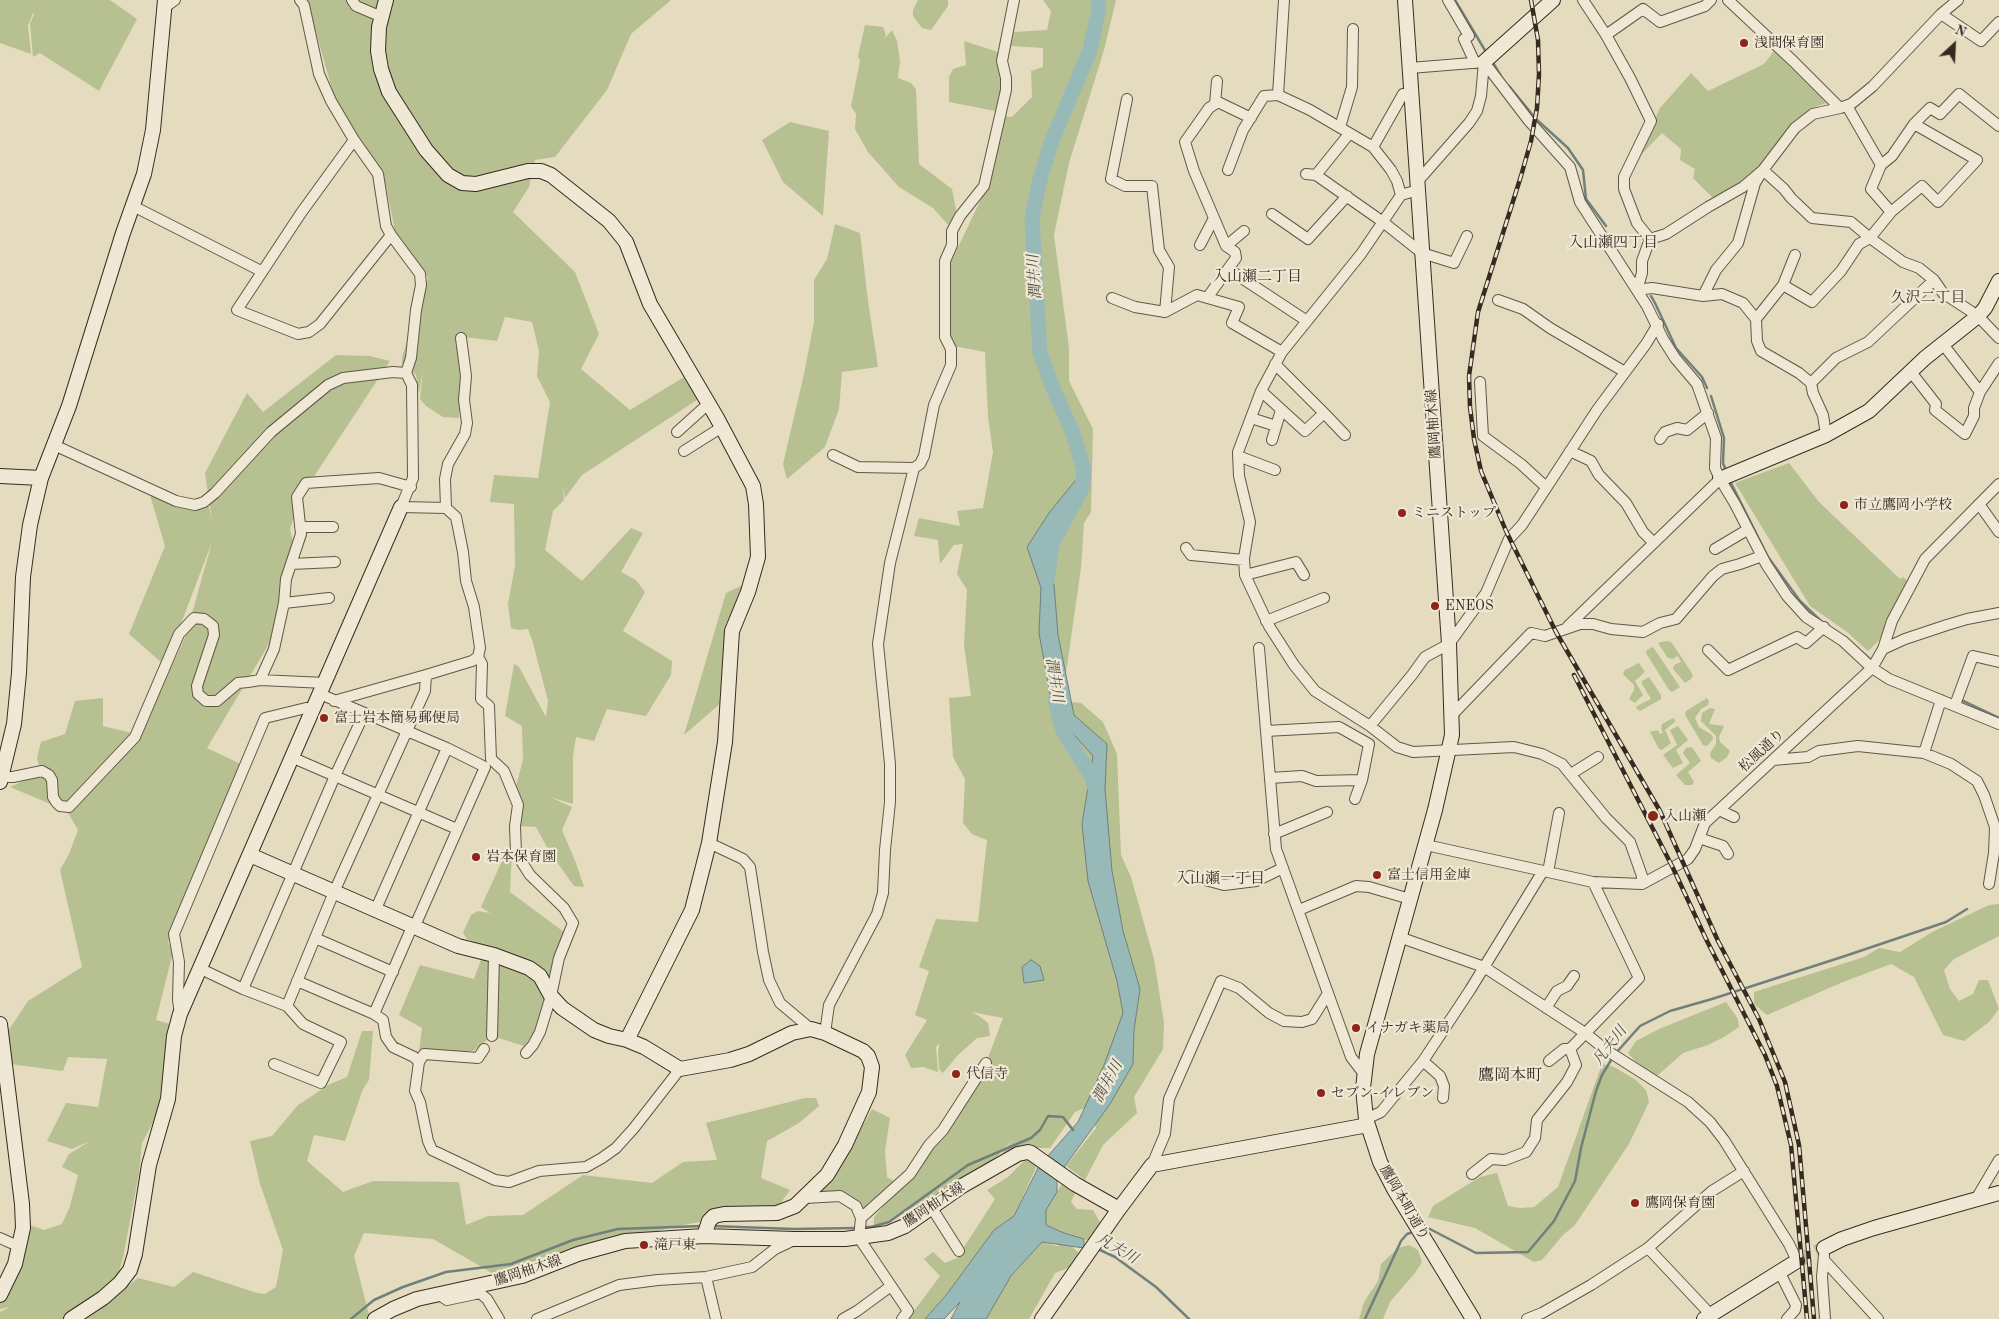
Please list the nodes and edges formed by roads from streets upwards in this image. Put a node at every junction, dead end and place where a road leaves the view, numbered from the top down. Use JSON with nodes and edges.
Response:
{"nodes":[{"id":1,"x":300,"y":0,"type":"edge"},
{"id":2,"x":352,"y":0,"type":"edge"},
{"id":3,"x":386,"y":0,"type":"edge"},
{"id":4,"x":1014,"y":0,"type":"edge"},
{"id":5,"x":1284,"y":0,"type":"edge"},
{"id":6,"x":1405,"y":0,"type":"edge"},
{"id":7,"x":1448,"y":0,"type":"edge"},
{"id":8,"x":1553,"y":0,"type":"edge"},
{"id":9,"x":1584,"y":0,"type":"edge"},
{"id":10,"x":1711,"y":0,"type":"edge"},
{"id":11,"x":1728,"y":0,"type":"edge"},
{"id":12,"x":1958,"y":0,"type":"edge"},
{"id":13,"x":168,"y":3,"type":"edge"},
{"id":14,"x":1941,"y":14,"type":"junction"},
{"id":15,"x":382,"y":17,"type":"junction"},
{"id":16,"x":1999,"y":22,"type":"edge"},
{"id":17,"x":1353,"y":29,"type":"dead end"},
{"id":18,"x":1606,"y":35,"type":"junction"},
{"id":19,"x":1480,"y":63,"type":"junction"},
{"id":20,"x":1410,"y":68,"type":"junction"},
{"id":21,"x":1217,"y":80,"type":"dead end"},
{"id":22,"x":1278,"y":95,"type":"junction"},
{"id":23,"x":1412,"y":96,"type":"junction"},
{"id":24,"x":1127,"y":99,"type":"dead end"},
{"id":25,"x":1215,"y":104,"type":"junction"},
{"id":26,"x":1844,"y":107,"type":"junction"},
{"id":27,"x":1251,"y":118,"type":"junction"},
{"id":28,"x":1998,"y":123,"type":"edge"},
{"id":29,"x":1914,"y":124,"type":"junction"},
{"id":30,"x":1340,"y":127,"type":"junction"},
{"id":31,"x":1349,"y":134,"type":"junction"},
{"id":32,"x":354,"y":140,"type":"junction"},
{"id":33,"x":1373,"y":147,"type":"junction"},
{"id":34,"x":1882,"y":165,"type":"junction"},
{"id":35,"x":1228,"y":170,"type":"dead end"},
{"id":36,"x":1762,"y":170,"type":"junction"},
{"id":37,"x":1418,"y":185,"type":"junction"},
{"id":38,"x":1401,"y":195,"type":"junction"},
{"id":39,"x":1347,"y":196,"type":"junction"},
{"id":40,"x":133,"y":206,"type":"junction"},
{"id":41,"x":1891,"y":212,"type":"junction"},
{"id":42,"x":1272,"y":214,"type":"dead end"},
{"id":43,"x":1214,"y":218,"type":"junction"},
{"id":44,"x":1384,"y":222,"type":"junction"},
{"id":45,"x":1244,"y":231,"type":"dead end"},
{"id":46,"x":391,"y":235,"type":"junction"},
{"id":47,"x":1467,"y":236,"type":"dead end"},
{"id":48,"x":1870,"y":238,"type":"junction"},
{"id":49,"x":1650,"y":239,"type":"junction"},
{"id":50,"x":1200,"y":245,"type":"dead end"},
{"id":51,"x":1226,"y":246,"type":"junction"},
{"id":52,"x":1422,"y":253,"type":"junction"},
{"id":53,"x":1795,"y":255,"type":"dead end"},
{"id":54,"x":1228,"y":269,"type":"junction"},
{"id":55,"x":261,"y":271,"type":"junction"},
{"id":56,"x":1934,"y":280,"type":"junction"},
{"id":57,"x":1999,"y":281,"type":"edge"},
{"id":58,"x":1783,"y":285,"type":"junction"},
{"id":59,"x":1637,"y":290,"type":"junction"},
{"id":60,"x":1703,"y":296,"type":"junction"},
{"id":61,"x":1112,"y":298,"type":"dead end"},
{"id":62,"x":1207,"y":298,"type":"junction"},
{"id":63,"x":1498,"y":300,"type":"dead end"},
{"id":64,"x":1165,"y":312,"type":"junction"},
{"id":65,"x":1978,"y":316,"type":"junction"},
{"id":66,"x":1756,"y":319,"type":"junction"},
{"id":67,"x":1307,"y":320,"type":"junction"},
{"id":68,"x":1658,"y":324,"type":"junction"},
{"id":69,"x":461,"y":338,"type":"dead end"},
{"id":70,"x":1999,"y":338,"type":"edge"},
{"id":71,"x":1942,"y":343,"type":"junction"},
{"id":72,"x":1282,"y":352,"type":"junction"},
{"id":73,"x":1999,"y":363,"type":"edge"},
{"id":74,"x":1275,"y":364,"type":"junction"},
{"id":75,"x":1624,"y":372,"type":"junction"},
{"id":76,"x":1911,"y":372,"type":"junction"},
{"id":77,"x":406,"y":374,"type":"junction"},
{"id":78,"x":1480,"y":382,"type":"dead end"},
{"id":79,"x":1811,"y":383,"type":"junction"},
{"id":80,"x":1261,"y":391,"type":"junction"},
{"id":81,"x":1980,"y":392,"type":"junction"},
{"id":82,"x":708,"y":404,"type":"junction"},
{"id":83,"x":1281,"y":410,"type":"junction"},
{"id":84,"x":1324,"y":413,"type":"junction"},
{"id":85,"x":1708,"y":414,"type":"junction"},
{"id":86,"x":1251,"y":418,"type":"junction"},
{"id":87,"x":1276,"y":426,"type":"junction"},
{"id":88,"x":722,"y":427,"type":"junction"},
{"id":89,"x":677,"y":432,"type":"dead end"},
{"id":90,"x":1345,"y":434,"type":"dead end"},
{"id":91,"x":1826,"y":435,"type":"junction"},
{"id":92,"x":1660,"y":438,"type":"dead end"},
{"id":93,"x":1272,"y":440,"type":"dead end"},
{"id":94,"x":54,"y":445,"type":"junction"},
{"id":95,"x":1570,"y":450,"type":"junction"},
{"id":96,"x":684,"y":451,"type":"dead end"},
{"id":97,"x":833,"y":455,"type":"dead end"},
{"id":98,"x":1238,"y":456,"type":"junction"},
{"id":99,"x":914,"y":468,"type":"junction"},
{"id":100,"x":1275,"y":470,"type":"dead end"},
{"id":101,"x":0,"y":476,"type":"edge"},
{"id":102,"x":1725,"y":477,"type":"junction"},
{"id":103,"x":41,"y":478,"type":"junction"},
{"id":104,"x":1999,"y":484,"type":"edge"},
{"id":105,"x":411,"y":487,"type":"junction"},
{"id":106,"x":1546,"y":487,"type":"junction"},
{"id":107,"x":1979,"y":504,"type":"junction"},
{"id":108,"x":401,"y":507,"type":"junction"},
{"id":109,"x":446,"y":508,"type":"junction"},
{"id":110,"x":300,"y":527,"type":"junction"},
{"id":111,"x":333,"y":527,"type":"dead end"},
{"id":112,"x":1747,"y":530,"type":"junction"},
{"id":113,"x":1999,"y":532,"type":"edge"},
{"id":114,"x":1654,"y":543,"type":"junction"},
{"id":115,"x":1186,"y":548,"type":"dead end"},
{"id":116,"x":1715,"y":549,"type":"dead end"},
{"id":117,"x":1762,"y":556,"type":"junction"},
{"id":118,"x":1244,"y":560,"type":"junction"},
{"id":119,"x":335,"y":562,"type":"dead end"},
{"id":120,"x":291,"y":564,"type":"junction"},
{"id":121,"x":1245,"y":574,"type":"junction"},
{"id":122,"x":1304,"y":575,"type":"dead end"},
{"id":123,"x":329,"y":598,"type":"dead end"},
{"id":124,"x":1324,"y":598,"type":"dead end"},
{"id":125,"x":284,"y":603,"type":"junction"},
{"id":126,"x":1999,"y":613,"type":"edge"},
{"id":127,"x":1266,"y":621,"type":"junction"},
{"id":128,"x":1824,"y":627,"type":"junction"},
{"id":129,"x":1566,"y":628,"type":"junction"},
{"id":130,"x":1449,"y":644,"type":"junction"},
{"id":131,"x":1259,"y":648,"type":"dead end"},
{"id":132,"x":1708,"y":650,"type":"dead end"},
{"id":133,"x":1882,"y":653,"type":"junction"},
{"id":134,"x":478,"y":657,"type":"junction"},
{"id":135,"x":1999,"y":662,"type":"edge"},
{"id":136,"x":1872,"y":667,"type":"junction"},
{"id":137,"x":426,"y":675,"type":"junction"},
{"id":138,"x":260,"y":680,"type":"junction"},
{"id":139,"x":322,"y":689,"type":"junction"},
{"id":140,"x":1942,"y":700,"type":"junction"},
{"id":141,"x":334,"y":701,"type":"junction"},
{"id":142,"x":1955,"y":705,"type":"junction"},
{"id":143,"x":313,"y":709,"type":"junction"},
{"id":144,"x":364,"y":714,"type":"junction"},
{"id":145,"x":1453,"y":714,"type":"junction"},
{"id":146,"x":1999,"y":724,"type":"edge"},
{"id":147,"x":1370,"y":726,"type":"junction"},
{"id":148,"x":405,"y":731,"type":"junction"},
{"id":149,"x":1266,"y":732,"type":"junction"},
{"id":150,"x":447,"y":748,"type":"junction"},
{"id":151,"x":1449,"y":750,"type":"junction"},
{"id":152,"x":1924,"y":753,"type":"junction"},
{"id":153,"x":1598,"y":757,"type":"dead end"},
{"id":154,"x":292,"y":758,"type":"junction"},
{"id":155,"x":1773,"y":760,"type":"junction"},
{"id":156,"x":1571,"y":774,"type":"junction"},
{"id":157,"x":335,"y":776,"type":"junction"},
{"id":158,"x":1270,"y":778,"type":"junction"},
{"id":159,"x":0,"y":779,"type":"edge"},
{"id":160,"x":1362,"y":780,"type":"junction"},
{"id":161,"x":378,"y":794,"type":"junction"},
{"id":162,"x":1355,"y":799,"type":"dead end"},
{"id":163,"x":1719,"y":810,"type":"junction"},
{"id":164,"x":418,"y":812,"type":"junction"},
{"id":165,"x":1327,"y":812,"type":"dead end"},
{"id":166,"x":1559,"y":813,"type":"dead end"},
{"id":167,"x":1734,"y":817,"type":"dead end"},
{"id":168,"x":1997,"y":827,"type":"edge"},
{"id":169,"x":457,"y":829,"type":"junction"},
{"id":170,"x":1274,"y":834,"type":"junction"},
{"id":171,"x":1699,"y":838,"type":"junction"},
{"id":172,"x":709,"y":843,"type":"junction"},
{"id":173,"x":1426,"y":845,"type":"junction"},
{"id":174,"x":1728,"y":854,"type":"dead end"},
{"id":175,"x":250,"y":855,"type":"junction"},
{"id":176,"x":1283,"y":868,"type":"junction"},
{"id":177,"x":1546,"y":872,"type":"junction"},
{"id":178,"x":293,"y":873,"type":"junction"},
{"id":179,"x":1190,"y":876,"type":"dead end"},
{"id":180,"x":1593,"y":882,"type":"junction"},
{"id":181,"x":1642,"y":884,"type":"junction"},
{"id":182,"x":1989,"y":884,"type":"dead end"},
{"id":183,"x":334,"y":892,"type":"junction"},
{"id":184,"x":1410,"y":899,"type":"junction"},
{"id":185,"x":1298,"y":910,"type":"junction"},
{"id":186,"x":375,"y":911,"type":"junction"},
{"id":187,"x":413,"y":927,"type":"junction"},
{"id":188,"x":1399,"y":937,"type":"junction"},
{"id":189,"x":315,"y":938,"type":"junction"},
{"id":190,"x":494,"y":955,"type":"junction"},
{"id":191,"x":1484,"y":967,"type":"junction"},
{"id":192,"x":201,"y":969,"type":"junction"},
{"id":193,"x":393,"y":972,"type":"junction"},
{"id":194,"x":1574,"y":976,"type":"dead end"},
{"id":195,"x":297,"y":981,"type":"junction"},
{"id":196,"x":243,"y":989,"type":"junction"},
{"id":197,"x":1327,"y":995,"type":"junction"},
{"id":198,"x":551,"y":996,"type":"junction"},
{"id":199,"x":287,"y":1006,"type":"junction"},
{"id":200,"x":1546,"y":1008,"type":"junction"},
{"id":201,"x":180,"y":1014,"type":"junction"},
{"id":202,"x":374,"y":1014,"type":"junction"},
{"id":203,"x":0,"y":1024,"type":"edge"},
{"id":204,"x":811,"y":1029,"type":"junction"},
{"id":205,"x":825,"y":1033,"type":"junction"},
{"id":206,"x":1585,"y":1033,"type":"junction"},
{"id":207,"x":492,"y":1036,"type":"dead end"},
{"id":208,"x":627,"y":1040,"type":"junction"},
{"id":209,"x":484,"y":1049,"type":"dead end"},
{"id":210,"x":1570,"y":1049,"type":"junction"},
{"id":211,"x":526,"y":1053,"type":"dead end"},
{"id":212,"x":1423,"y":1061,"type":"junction"},
{"id":213,"x":1549,"y":1061,"type":"dead end"},
{"id":214,"x":419,"y":1062,"type":"junction"},
{"id":215,"x":986,"y":1063,"type":"dead end"},
{"id":216,"x":274,"y":1064,"type":"dead end"},
{"id":217,"x":680,"y":1069,"type":"junction"},
{"id":218,"x":1364,"y":1074,"type":"junction"},
{"id":219,"x":1443,"y":1098,"type":"dead end"},
{"id":220,"x":1367,"y":1122,"type":"junction"},
{"id":221,"x":1999,"y":1160,"type":"edge"},
{"id":222,"x":1152,"y":1164,"type":"junction"},
{"id":223,"x":1744,"y":1171,"type":"junction"},
{"id":224,"x":1472,"y":1174,"type":"dead end"},
{"id":225,"x":1999,"y":1193,"type":"edge"},
{"id":226,"x":805,"y":1198,"type":"junction"},
{"id":227,"x":1976,"y":1199,"type":"junction"},
{"id":228,"x":933,"y":1206,"type":"junction"},
{"id":229,"x":1119,"y":1209,"type":"junction"},
{"id":230,"x":861,"y":1218,"type":"junction"},
{"id":231,"x":704,"y":1236,"type":"junction"},
{"id":232,"x":0,"y":1238,"type":"edge"},
{"id":233,"x":859,"y":1238,"type":"junction"},
{"id":234,"x":794,"y":1239,"type":"junction"},
{"id":235,"x":20,"y":1247,"type":"junction"},
{"id":236,"x":1648,"y":1248,"type":"junction"},
{"id":237,"x":959,"y":1251,"type":"dead end"},
{"id":238,"x":1824,"y":1254,"type":"junction"},
{"id":239,"x":1797,"y":1261,"type":"joint"},
{"id":240,"x":1780,"y":1273,"type":"junction"},
{"id":241,"x":706,"y":1278,"type":"junction"},
{"id":242,"x":891,"y":1286,"type":"junction"},
{"id":243,"x":438,"y":1294,"type":"junction"},
{"id":244,"x":0,"y":1295,"type":"edge"},
{"id":245,"x":78,"y":1317,"type":"edge"},
{"id":246,"x":1707,"y":1317,"type":"edge"},
{"id":247,"x":376,"y":1319,"type":"edge"},
{"id":248,"x":499,"y":1319,"type":"edge"},
{"id":249,"x":537,"y":1319,"type":"edge"},
{"id":250,"x":716,"y":1319,"type":"edge"},
{"id":251,"x":842,"y":1319,"type":"edge"},
{"id":252,"x":902,"y":1319,"type":"edge"},
{"id":253,"x":1042,"y":1319,"type":"edge"},
{"id":254,"x":1473,"y":1319,"type":"edge"},
{"id":255,"x":1527,"y":1319,"type":"edge"},
{"id":256,"x":1787,"y":1319,"type":"edge"},
{"id":257,"x":1825,"y":1319,"type":"edge"},
{"id":258,"x":1878,"y":1319,"type":"edge"}],
"edges":[{"from":1,"to":32,"type":"street"},
{"from":2,"to":15,"type":"street"},
{"from":3,"to":15,"type":"street"},
{"from":4,"to":99,"type":"street"},
{"from":5,"to":22,"type":"street"},
{"from":6,"to":20,"type":"street","name":"鷹岡柚木線"},
{"from":7,"to":19,"type":"street"},
{"from":8,"to":19,"type":"street"},
{"from":9,"to":18,"type":"street"},
{"from":10,"to":18,"type":"street"},
{"from":11,"to":26,"type":"street"},
{"from":12,"to":14,"type":"street"},
{"from":13,"to":40,"type":"street"},
{"from":14,"to":16,"type":"street"},
{"from":14,"to":26,"type":"street"},
{"from":15,"to":82,"type":"street"},
{"from":17,"to":30,"type":"street"},
{"from":18,"to":49,"type":"street"},
{"from":19,"to":20,"type":"street"},
{"from":19,"to":37,"type":"street"},
{"from":19,"to":59,"type":"street"},
{"from":20,"to":23,"type":"street","name":"鷹岡柚木線"},
{"from":21,"to":25,"type":"street"},
{"from":22,"to":27,"type":"street"},
{"from":22,"to":30,"type":"street"},
{"from":23,"to":33,"type":"street"},
{"from":23,"to":37,"type":"street","name":"鷹岡柚木線"},
{"from":24,"to":64,"type":"street"},
{"from":25,"to":27,"type":"street"},
{"from":25,"to":43,"type":"street"},
{"from":26,"to":34,"type":"street"},
{"from":26,"to":36,"type":"street"},
{"from":27,"to":35,"type":"street"},
{"from":28,"to":29,"type":"street"},
{"from":29,"to":34,"type":"street"},
{"from":29,"to":41,"type":"street"},
{"from":30,"to":31,"type":"street"},
{"from":31,"to":33,"type":"street"},
{"from":31,"to":39,"type":"street"},
{"from":32,"to":46,"type":"street"},
{"from":32,"to":55,"type":"street"},
{"from":33,"to":38,"type":"street"},
{"from":34,"to":41,"type":"street"},
{"from":36,"to":48,"type":"street"},
{"from":36,"to":49,"type":"street"},
{"from":36,"to":60,"type":"street"},
{"from":37,"to":38,"type":"street"},
{"from":37,"to":52,"type":"street","name":"鷹岡柚木線"},
{"from":38,"to":44,"type":"street"},
{"from":39,"to":42,"type":"street"},
{"from":39,"to":44,"type":"street"},
{"from":40,"to":55,"type":"street"},
{"from":40,"to":94,"type":"street"},
{"from":41,"to":48,"type":"street"},
{"from":43,"to":50,"type":"street"},
{"from":43,"to":51,"type":"street"},
{"from":44,"to":52,"type":"street"},
{"from":44,"to":67,"type":"street"},
{"from":45,"to":51,"type":"street"},
{"from":46,"to":55,"type":"street"},
{"from":46,"to":77,"type":"street"},
{"from":47,"to":52,"type":"street"},
{"from":48,"to":56,"type":"street"},
{"from":48,"to":58,"type":"street"},
{"from":49,"to":59,"type":"street"},
{"from":51,"to":54,"type":"street"},
{"from":52,"to":130,"type":"street","name":"鷹岡柚木線"},
{"from":53,"to":58,"type":"street"},
{"from":54,"to":62,"type":"street"},
{"from":54,"to":67,"type":"street"},
{"from":56,"to":65,"type":"street"},
{"from":56,"to":79,"type":"street"},
{"from":57,"to":65,"type":"street"},
{"from":58,"to":66,"type":"street"},
{"from":59,"to":60,"type":"street"},
{"from":59,"to":68,"type":"street"},
{"from":60,"to":66,"type":"street"},
{"from":61,"to":64,"type":"street"},
{"from":62,"to":64,"type":"street"},
{"from":62,"to":72,"type":"street"},
{"from":63,"to":75,"type":"street"},
{"from":65,"to":70,"type":"street"},
{"from":65,"to":71,"type":"street"},
{"from":66,"to":79,"type":"street"},
{"from":67,"to":72,"type":"street"},
{"from":68,"to":75,"type":"street"},
{"from":68,"to":85,"type":"street"},
{"from":69,"to":109,"type":"street"},
{"from":71,"to":76,"type":"street"},
{"from":71,"to":81,"type":"street"},
{"from":72,"to":74,"type":"street"},
{"from":73,"to":81,"type":"street"},
{"from":74,"to":80,"type":"street"},
{"from":74,"to":84,"type":"street"},
{"from":75,"to":95,"type":"street"},
{"from":76,"to":81,"type":"street"},
{"from":76,"to":91,"type":"street"},
{"from":77,"to":94,"type":"street"},
{"from":77,"to":105,"type":"street"},
{"from":78,"to":106,"type":"street"},
{"from":79,"to":91,"type":"street"},
{"from":80,"to":83,"type":"street"},
{"from":80,"to":86,"type":"street"},
{"from":82,"to":88,"type":"street"},
{"from":82,"to":89,"type":"street"},
{"from":83,"to":84,"type":"street"},
{"from":83,"to":87,"type":"street"},
{"from":84,"to":90,"type":"street"},
{"from":85,"to":92,"type":"street"},
{"from":85,"to":102,"type":"street"},
{"from":86,"to":87,"type":"street"},
{"from":86,"to":98,"type":"street"},
{"from":87,"to":93,"type":"street"},
{"from":88,"to":96,"type":"street"},
{"from":88,"to":172,"type":"street"},
{"from":91,"to":102,"type":"street"},
{"from":94,"to":103,"type":"street"},
{"from":95,"to":106,"type":"street"},
{"from":95,"to":114,"type":"street"},
{"from":97,"to":99,"type":"street"},
{"from":98,"to":100,"type":"street"},
{"from":98,"to":118,"type":"street"},
{"from":99,"to":205,"type":"street"},
{"from":101,"to":103,"type":"street"},
{"from":102,"to":112,"type":"street"},
{"from":102,"to":114,"type":"street"},
{"from":103,"to":159,"type":"street"},
{"from":104,"to":107,"type":"street"},
{"from":105,"to":108,"type":"street"},
{"from":105,"to":110,"type":"street"},
{"from":106,"to":130,"type":"street"},
{"from":107,"to":113,"type":"street"},
{"from":107,"to":133,"type":"street"},
{"from":108,"to":109,"type":"street"},
{"from":108,"to":139,"type":"street"},
{"from":109,"to":134,"type":"street"},
{"from":110,"to":111,"type":"street"},
{"from":110,"to":120,"type":"street"},
{"from":112,"to":116,"type":"street"},
{"from":112,"to":117,"type":"street"},
{"from":114,"to":129,"type":"street"},
{"from":115,"to":118,"type":"street"},
{"from":117,"to":128,"type":"street"},
{"from":117,"to":129,"type":"street"},
{"from":118,"to":121,"type":"street"},
{"from":119,"to":120,"type":"street"},
{"from":120,"to":125,"type":"street"},
{"from":121,"to":122,"type":"street"},
{"from":121,"to":127,"type":"street"},
{"from":123,"to":125,"type":"street"},
{"from":124,"to":127,"type":"street"},
{"from":125,"to":138,"type":"street"},
{"from":126,"to":133,"type":"street","name":"松風通り"},
{"from":127,"to":147,"type":"street"},
{"from":128,"to":132,"type":"street"},
{"from":128,"to":136,"type":"street"},
{"from":129,"to":145,"type":"street"},
{"from":130,"to":145,"type":"street","name":"鷹岡柚木線"},
{"from":130,"to":147,"type":"street"},
{"from":131,"to":149,"type":"street"},
{"from":133,"to":136,"type":"street","name":"松風通り"},
{"from":134,"to":137,"type":"street"},
{"from":134,"to":198,"type":"street"},
{"from":135,"to":142,"type":"street"},
{"from":136,"to":140,"type":"street"},
{"from":136,"to":155,"type":"street","name":"松風通り"},
{"from":137,"to":141,"type":"street"},
{"from":137,"to":148,"type":"street"},
{"from":138,"to":139,"type":"street"},
{"from":138,"to":159,"type":"street"},
{"from":139,"to":141,"type":"street"},
{"from":139,"to":143,"type":"street"},
{"from":140,"to":142,"type":"street"},
{"from":140,"to":152,"type":"street"},
{"from":141,"to":144,"type":"street"},
{"from":142,"to":146,"type":"street"},
{"from":143,"to":154,"type":"street"},
{"from":143,"to":201,"type":"street"},
{"from":144,"to":148,"type":"street"},
{"from":144,"to":157,"type":"street"},
{"from":145,"to":151,"type":"street","name":"鷹岡柚木線"},
{"from":147,"to":151,"type":"street"},
{"from":148,"to":150,"type":"street"},
{"from":148,"to":161,"type":"street"},
{"from":149,"to":158,"type":"street"},
{"from":149,"to":160,"type":"street"},
{"from":150,"to":164,"type":"street"},
{"from":150,"to":169,"type":"street"},
{"from":151,"to":156,"type":"street"},
{"from":151,"to":173,"type":"street","name":"鷹岡柚木線"},
{"from":152,"to":155,"type":"street"},
{"from":152,"to":168,"type":"street"},
{"from":153,"to":156,"type":"street"},
{"from":154,"to":157,"type":"street"},
{"from":154,"to":175,"type":"street"},
{"from":155,"to":163,"type":"street","name":"松風通り"},
{"from":156,"to":181,"type":"street"},
{"from":157,"to":161,"type":"street"},
{"from":157,"to":178,"type":"street"},
{"from":158,"to":160,"type":"street"},
{"from":158,"to":170,"type":"street"},
{"from":160,"to":162,"type":"street"},
{"from":161,"to":164,"type":"street"},
{"from":161,"to":183,"type":"street"},
{"from":163,"to":167,"type":"street"},
{"from":163,"to":171,"type":"street","name":"松風通り"},
{"from":164,"to":169,"type":"street"},
{"from":164,"to":186,"type":"street"},
{"from":165,"to":170,"type":"street"},
{"from":166,"to":177,"type":"street"},
{"from":168,"to":182,"type":"street"},
{"from":169,"to":187,"type":"street"},
{"from":170,"to":176,"type":"street"},
{"from":171,"to":174,"type":"street"},
{"from":171,"to":181,"type":"street","name":"松風通り"},
{"from":172,"to":204,"type":"street"},
{"from":172,"to":208,"type":"street"},
{"from":173,"to":177,"type":"street"},
{"from":173,"to":184,"type":"street","name":"鷹岡本町通り"},
{"from":175,"to":178,"type":"street"},
{"from":175,"to":192,"type":"street"},
{"from":176,"to":179,"type":"street"},
{"from":176,"to":185,"type":"street"},
{"from":177,"to":180,"type":"street"},
{"from":177,"to":191,"type":"street"},
{"from":178,"to":183,"type":"street"},
{"from":178,"to":196,"type":"street"},
{"from":180,"to":181,"type":"street"},
{"from":180,"to":206,"type":"street"},
{"from":183,"to":186,"type":"street"},
{"from":183,"to":189,"type":"street"},
{"from":184,"to":185,"type":"street"},
{"from":184,"to":188,"type":"street","name":"鷹岡本町通り"},
{"from":185,"to":197,"type":"street"},
{"from":186,"to":187,"type":"street"},
{"from":187,"to":190,"type":"street"},
{"from":187,"to":193,"type":"street"},
{"from":188,"to":191,"type":"street"},
{"from":188,"to":218,"type":"street","name":"鷹岡本町通り"},
{"from":189,"to":193,"type":"street"},
{"from":189,"to":195,"type":"street"},
{"from":190,"to":198,"type":"street"},
{"from":190,"to":207,"type":"street"},
{"from":191,"to":200,"type":"street"},
{"from":191,"to":212,"type":"street"},
{"from":192,"to":196,"type":"street"},
{"from":192,"to":201,"type":"street"},
{"from":193,"to":202,"type":"street"},
{"from":194,"to":200,"type":"street"},
{"from":195,"to":199,"type":"street"},
{"from":195,"to":202,"type":"street"},
{"from":196,"to":199,"type":"street"},
{"from":197,"to":218,"type":"street"},
{"from":197,"to":222,"type":"street"},
{"from":198,"to":208,"type":"street"},
{"from":198,"to":211,"type":"street"},
{"from":199,"to":216,"type":"street"},
{"from":200,"to":206,"type":"street"},
{"from":201,"to":245,"type":"street"},
{"from":202,"to":214,"type":"street"},
{"from":203,"to":235,"type":"street"},
{"from":204,"to":205,"type":"street"},
{"from":204,"to":217,"type":"street"},
{"from":205,"to":226,"type":"street"},
{"from":206,"to":210,"type":"street"},
{"from":206,"to":223,"type":"street"},
{"from":208,"to":217,"type":"street"},
{"from":209,"to":214,"type":"street"},
{"from":210,"to":213,"type":"street"},
{"from":210,"to":224,"type":"street"},
{"from":212,"to":219,"type":"street"},
{"from":212,"to":220,"type":"street"},
{"from":214,"to":217,"type":"street"},
{"from":215,"to":230,"type":"street"},
{"from":218,"to":220,"type":"street","name":"鷹岡本町通り"},
{"from":220,"to":222,"type":"street"},
{"from":220,"to":254,"type":"street","name":"鷹岡本町通り"},
{"from":221,"to":227,"type":"street"},
{"from":222,"to":229,"type":"street"},
{"from":223,"to":236,"type":"street"},
{"from":223,"to":239,"type":"street"},
{"from":225,"to":227,"type":"street"},
{"from":226,"to":230,"type":"street"},
{"from":226,"to":231,"type":"street"},
{"from":227,"to":238,"type":"street"},
{"from":228,"to":229,"type":"street","name":"鷹岡柚木線"},
{"from":228,"to":233,"type":"street","name":"鷹岡柚木線"},
{"from":228,"to":237,"type":"street"},
{"from":229,"to":253,"type":"street"},
{"from":230,"to":233,"type":"street"},
{"from":231,"to":234,"type":"street","name":"鷹岡柚木線"},
{"from":231,"to":243,"type":"street","name":"鷹岡柚木線"},
{"from":232,"to":235,"type":"street"},
{"from":233,"to":234,"type":"street","name":"鷹岡柚木線"},
{"from":233,"to":242,"type":"street"},
{"from":234,"to":241,"type":"street"},
{"from":235,"to":244,"type":"street"},
{"from":236,"to":246,"type":"street"},
{"from":236,"to":255,"type":"street"},
{"from":238,"to":257,"type":"street"},
{"from":238,"to":258,"type":"street"},
{"from":239,"to":240,"type":"street"},
{"from":240,"to":246,"type":"street"},
{"from":240,"to":256,"type":"street"},
{"from":241,"to":249,"type":"street"},
{"from":241,"to":250,"type":"street"},
{"from":242,"to":251,"type":"street"},
{"from":242,"to":252,"type":"street"},
{"from":243,"to":247,"type":"street","name":"鷹岡柚木線"},
{"from":243,"to":248,"type":"street"}]}
